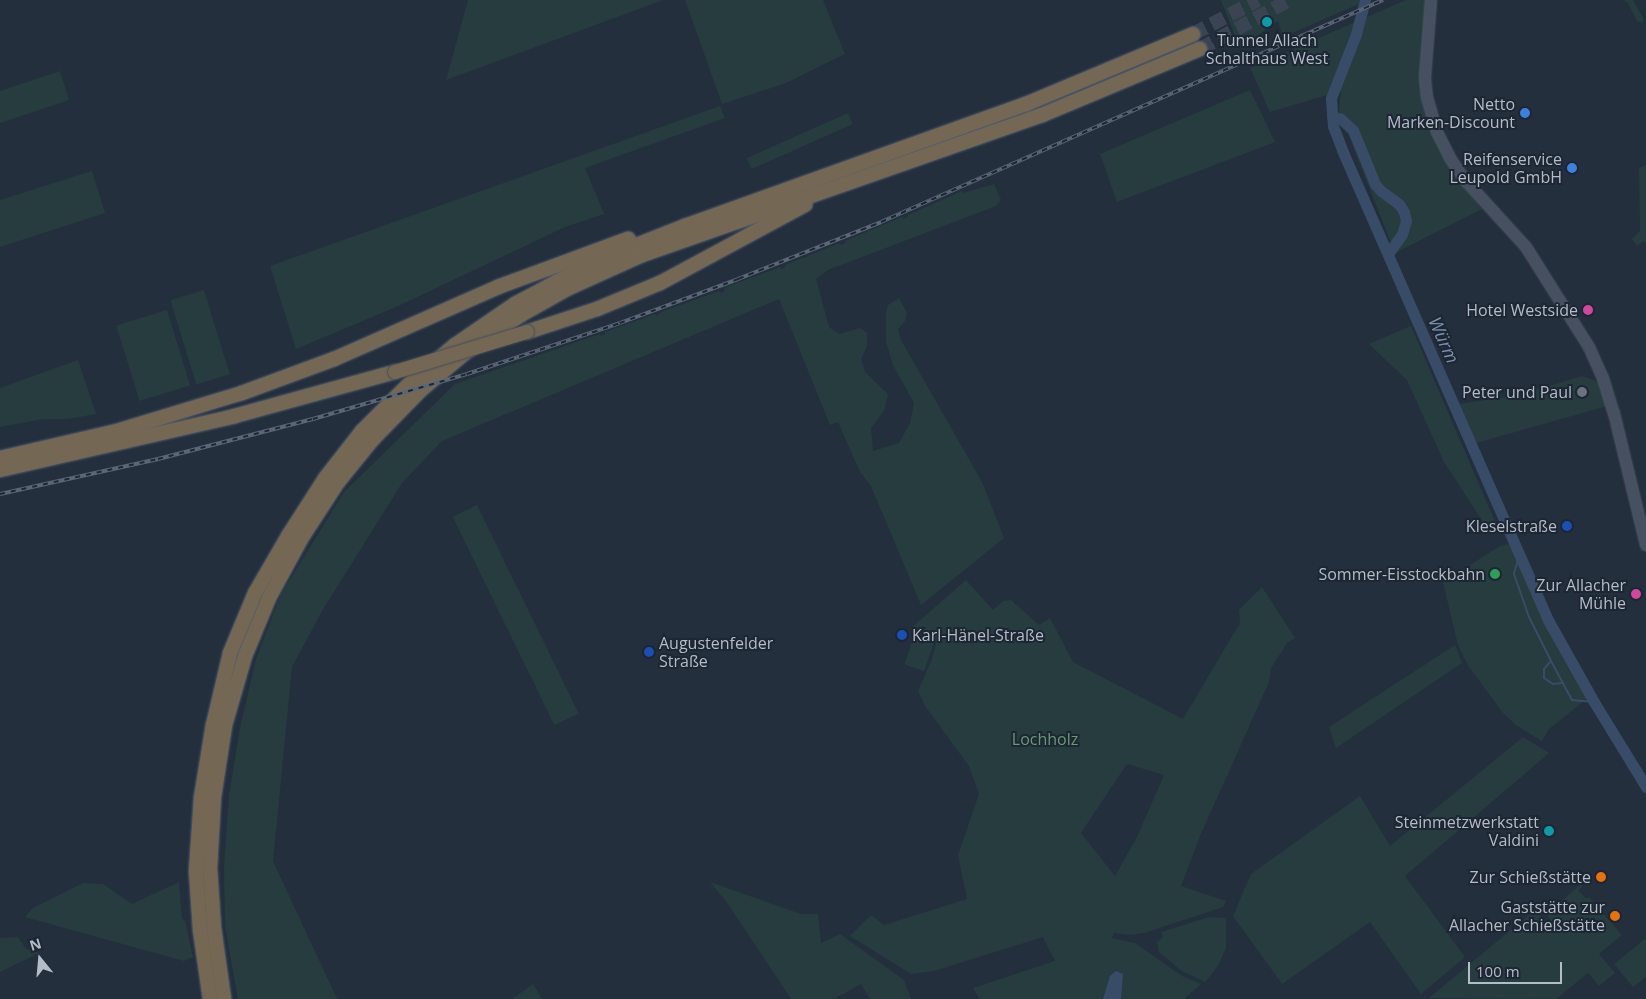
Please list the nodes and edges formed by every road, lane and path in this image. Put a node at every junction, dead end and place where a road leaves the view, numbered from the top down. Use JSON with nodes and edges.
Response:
{"nodes":[{"id":1,"x":1431,"y":0,"type":"edge"},
{"id":2,"x":1193,"y":34,"type":"tunnel mouth"},
{"id":3,"x":1200,"y":49,"type":"tunnel mouth"},
{"id":4,"x":843,"y":185,"type":"junction"},
{"id":5,"x":685,"y":226,"type":"junction"},
{"id":6,"x":0,"y":458,"type":"edge"},
{"id":7,"x":0,"y":470,"type":"edge"},
{"id":8,"x":1646,"y":545,"type":"edge"},
{"id":9,"x":210,"y":999,"type":"edge"},
{"id":10,"x":224,"y":999,"type":"edge"}],
"edges":[{"from":1,"to":8,"type":"main road"},
{"from":2,"to":5,"type":"highway"},
{"from":3,"to":4,"type":"highway"},
{"from":4,"to":7,"type":"highway","bridge":true},
{"from":4,"to":10,"type":"highway"},
{"from":5,"to":6,"type":"highway"},
{"from":5,"to":9,"type":"highway"}]}
